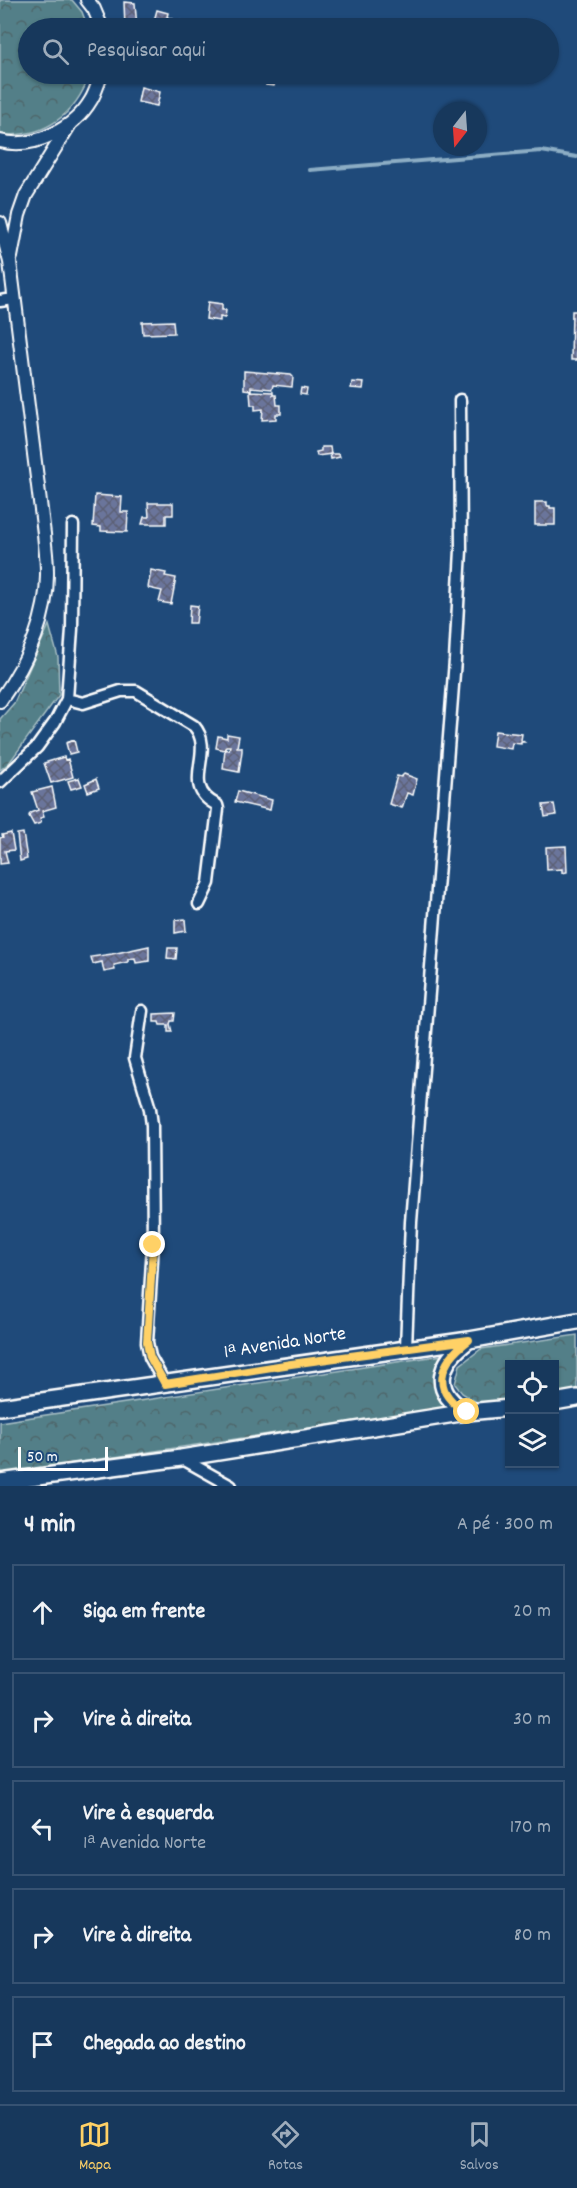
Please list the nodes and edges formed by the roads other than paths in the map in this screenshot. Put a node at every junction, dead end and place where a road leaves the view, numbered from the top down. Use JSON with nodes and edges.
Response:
{"nodes":[{"id":1,"x":87,"y":0,"type":"edge"},
{"id":2,"x":98,"y":18,"type":"edge"},
{"id":3,"x":98,"y":84,"type":"edge"},
{"id":4,"x":70,"y":124,"type":"junction"},
{"id":5,"x":0,"y":141,"type":"edge"},
{"id":6,"x":0,"y":223,"type":"edge"},
{"id":7,"x":10,"y":262,"type":"junction"},
{"id":8,"x":14,"y":299,"type":"junction"},
{"id":9,"x":0,"y":301,"type":"edge"},
{"id":10,"x":460,"y":400,"type":"dead end"},
{"id":11,"x":73,"y":525,"type":"dead end"},
{"id":12,"x":67,"y":699,"type":"junction"},
{"id":13,"x":0,"y":701,"type":"edge"},
{"id":14,"x":0,"y":782,"type":"edge"},
{"id":15,"x":200,"y":904,"type":"dead end"},
{"id":16,"x":142,"y":1011,"type":"dead end"},
{"id":17,"x":577,"y":1322,"type":"edge"},
{"id":18,"x":469,"y":1340,"type":"junction"},
{"id":19,"x":406,"y":1347,"type":"junction"},
{"id":20,"x":165,"y":1384,"type":"junction"},
{"id":21,"x":577,"y":1398,"type":"edge"},
{"id":22,"x":559,"y":1401,"type":"edge"},
{"id":23,"x":0,"y":1407,"type":"edge"},
{"id":24,"x":505,"y":1408,"type":"edge"},
{"id":25,"x":467,"y":1412,"type":"junction"},
{"id":26,"x":181,"y":1458,"type":"junction"},
{"id":27,"x":0,"y":1482,"type":"edge"},
{"id":28,"x":231,"y":1486,"type":"edge"}],
"edges":[{"from":1,"to":2,"type":"street"},
{"from":3,"to":4,"type":"street"},
{"from":4,"to":5,"type":"street"},
{"from":4,"to":7,"type":"street"},
{"from":6,"to":7,"type":"street"},
{"from":7,"to":8,"type":"street"},
{"from":8,"to":9,"type":"street"},
{"from":8,"to":13,"type":"street"},
{"from":10,"to":19,"type":"street"},
{"from":11,"to":12,"type":"street"},
{"from":12,"to":14,"type":"street"},
{"from":12,"to":15,"type":"street"},
{"from":16,"to":20,"type":"street"},
{"from":17,"to":18,"type":"main road","name":"1ᵃ Avenida Norte"},
{"from":18,"to":19,"type":"main road","name":"1ᵃ Avenida Norte"},
{"from":18,"to":25,"type":"main road"},
{"from":19,"to":20,"type":"main road","name":"1ᵃ Avenida Norte"},
{"from":20,"to":23,"type":"main road","name":"1ᵃ Avenida Norte"},
{"from":21,"to":22,"type":"main road"},
{"from":24,"to":25,"type":"main road"},
{"from":25,"to":26,"type":"main road"},
{"from":26,"to":27,"type":"main road"},
{"from":26,"to":28,"type":"street"}]}
